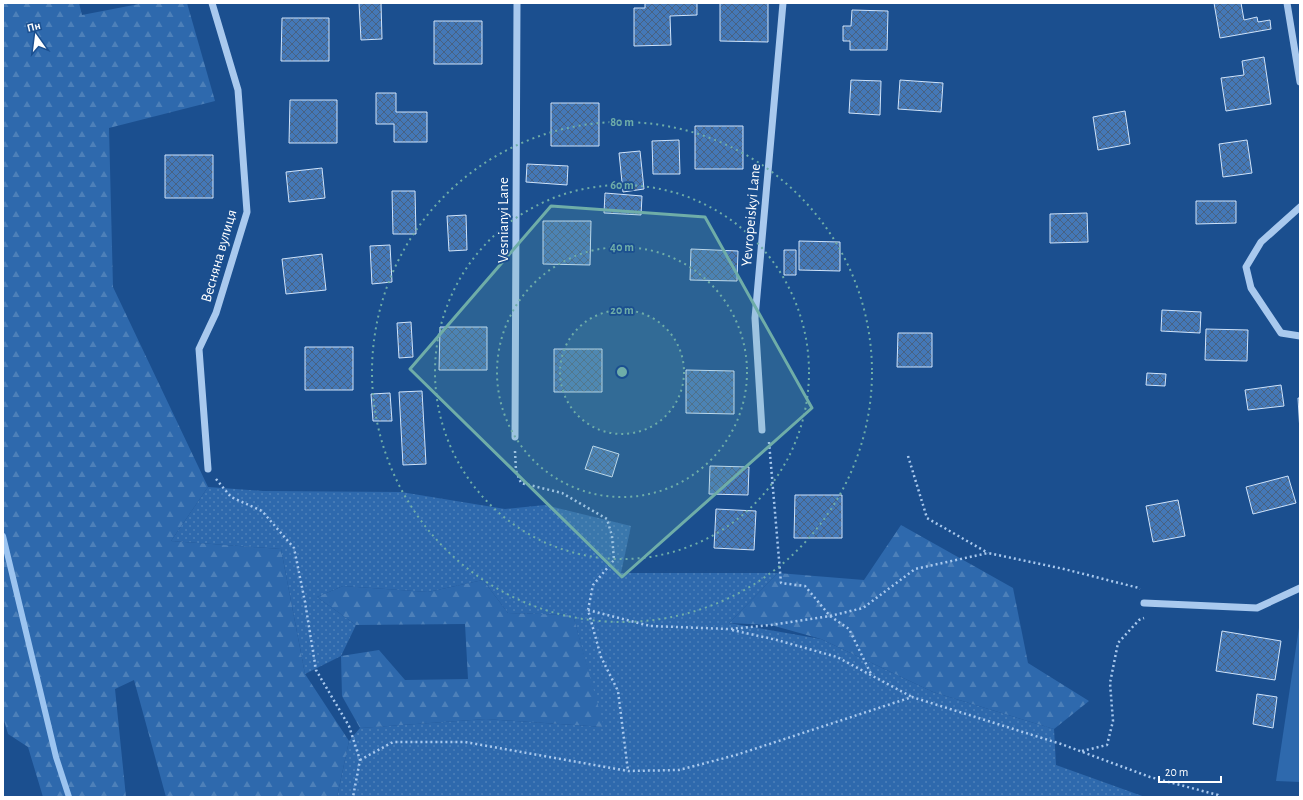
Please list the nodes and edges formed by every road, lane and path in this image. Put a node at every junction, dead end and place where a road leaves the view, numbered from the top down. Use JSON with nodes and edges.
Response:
{"nodes":[{"id":1,"x":212,"y":3,"type":"edge"},
{"id":2,"x":517,"y":3,"type":"edge"},
{"id":3,"x":783,"y":3,"type":"edge"},
{"id":4,"x":1287,"y":3,"type":"edge"},
{"id":5,"x":1300,"y":82,"type":"edge"},
{"id":6,"x":1300,"y":207,"type":"edge"},
{"id":7,"x":1300,"y":336,"type":"edge"},
{"id":8,"x":762,"y":430,"type":"joint"},
{"id":9,"x":514,"y":437,"type":"joint"},
{"id":10,"x":908,"y":456,"type":"dead end"},
{"id":11,"x":208,"y":469,"type":"joint"},
{"id":12,"x":988,"y":553,"type":"junction"},
{"id":13,"x":1300,"y":588,"type":"edge"},
{"id":14,"x":1144,"y":603,"type":"joint"},
{"id":15,"x":588,"y":610,"type":"junction"},
{"id":16,"x":830,"y":616,"type":"junction"},
{"id":17,"x":1145,"y":617,"type":"dead end"},
{"id":18,"x":729,"y":629,"type":"junction"},
{"id":19,"x":872,"y":676,"type":"junction"},
{"id":20,"x":912,"y":697,"type":"junction"},
{"id":21,"x":1081,"y":751,"type":"junction"},
{"id":22,"x":360,"y":760,"type":"junction"},
{"id":23,"x":628,"y":771,"type":"junction"},
{"id":24,"x":353,"y":797,"type":"edge"},
{"id":25,"x":1220,"y":797,"type":"edge"}],
"edges":[{"from":1,"to":11,"type":"street","name":"Весняна вулиця"},
{"from":2,"to":9,"type":"street","name":"Vesnianyi Lane"},
{"from":3,"to":8,"type":"street","name":"Yevropeiskyi Lane"},
{"from":4,"to":5,"type":"street"},
{"from":6,"to":7,"type":"street"},
{"from":8,"to":16,"type":"path"},
{"from":9,"to":15,"type":"path"},
{"from":10,"to":12,"type":"path"},
{"from":11,"to":22,"type":"path"},
{"from":12,"to":14,"type":"path"},
{"from":12,"to":16,"type":"path"},
{"from":13,"to":14,"type":"street"},
{"from":15,"to":18,"type":"path"},
{"from":15,"to":23,"type":"path"},
{"from":16,"to":18,"type":"path"},
{"from":16,"to":19,"type":"path"},
{"from":17,"to":21,"type":"path"},
{"from":18,"to":19,"type":"path"},
{"from":19,"to":20,"type":"path"},
{"from":20,"to":21,"type":"path"},
{"from":20,"to":23,"type":"path"},
{"from":21,"to":25,"type":"path"},
{"from":22,"to":23,"type":"path"},
{"from":22,"to":24,"type":"path"}]}
